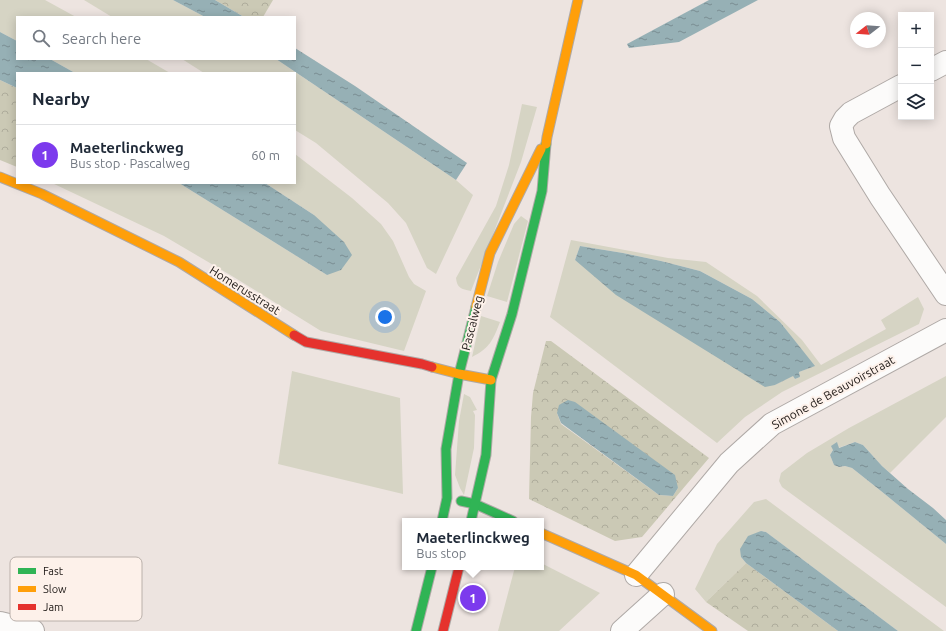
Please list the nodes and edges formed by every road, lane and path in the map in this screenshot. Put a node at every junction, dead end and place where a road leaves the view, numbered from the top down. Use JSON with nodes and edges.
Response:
{"nodes":[{"id":1,"x":578,"y":0,"type":"edge"},
{"id":2,"x":946,"y":62,"type":"edge"},
{"id":3,"x":934,"y":68,"type":"edge"},
{"id":4,"x":898,"y":88,"type":"edge"},
{"id":5,"x":547,"y":137,"type":"junction"},
{"id":6,"x":0,"y":177,"type":"edge"},
{"id":7,"x":16,"y":183,"type":"edge"},
{"id":8,"x":17,"y":184,"type":"edge"},
{"id":9,"x":946,"y":294,"type":"edge"},
{"id":10,"x":946,"y":330,"type":"edge"},
{"id":11,"x":459,"y":374,"type":"junction"},
{"id":12,"x":491,"y":380,"type":"junction"},
{"id":13,"x":447,"y":498,"type":"junction"},
{"id":14,"x":475,"y":504,"type":"junction"},
{"id":15,"x":443,"y":518,"type":"edge"},
{"id":16,"x":472,"y":518,"type":"edge"},
{"id":17,"x":507,"y":518,"type":"edge"},
{"id":18,"x":544,"y":534,"type":"edge"},
{"id":19,"x":431,"y":570,"type":"edge"},
{"id":20,"x":458,"y":570,"type":"edge"},
{"id":21,"x":636,"y":575,"type":"junction"},
{"id":22,"x":663,"y":594,"type":"junction"},
{"id":23,"x":0,"y":623,"type":"edge"},
{"id":24,"x":33,"y":631,"type":"edge"},
{"id":25,"x":416,"y":631,"type":"edge"},
{"id":26,"x":443,"y":631,"type":"edge"},
{"id":27,"x":622,"y":631,"type":"edge"},
{"id":28,"x":712,"y":631,"type":"edge"}],
"edges":[{"from":1,"to":5,"type":"street","name":"Pascalweg"},
{"from":2,"to":3,"type":"street"},
{"from":4,"to":9,"type":"street"},
{"from":5,"to":11,"type":"street","name":"Pascalweg"},
{"from":5,"to":12,"type":"street","name":"Pascalweg"},
{"from":6,"to":7,"type":"street","name":"Homerusstraat"},
{"from":8,"to":11,"type":"street","name":"Homerusstraat"},
{"from":10,"to":21,"type":"street","name":"Simone de Beauvoirstraat"},
{"from":11,"to":12,"type":"street","name":"Homerusstraat"},
{"from":11,"to":13,"type":"street","name":"Pascalweg"},
{"from":12,"to":14,"type":"street","name":"Pascalweg"},
{"from":13,"to":14,"type":"street"},
{"from":13,"to":15,"type":"street","name":"Pascalweg"},
{"from":14,"to":16,"type":"street","name":"Pascalweg"},
{"from":14,"to":17,"type":"street"},
{"from":18,"to":21,"type":"street"},
{"from":19,"to":25,"type":"street"},
{"from":20,"to":26,"type":"street"},
{"from":21,"to":22,"type":"street"},
{"from":22,"to":27,"type":"street"},
{"from":22,"to":28,"type":"street"},
{"from":23,"to":24,"type":"street"}]}
